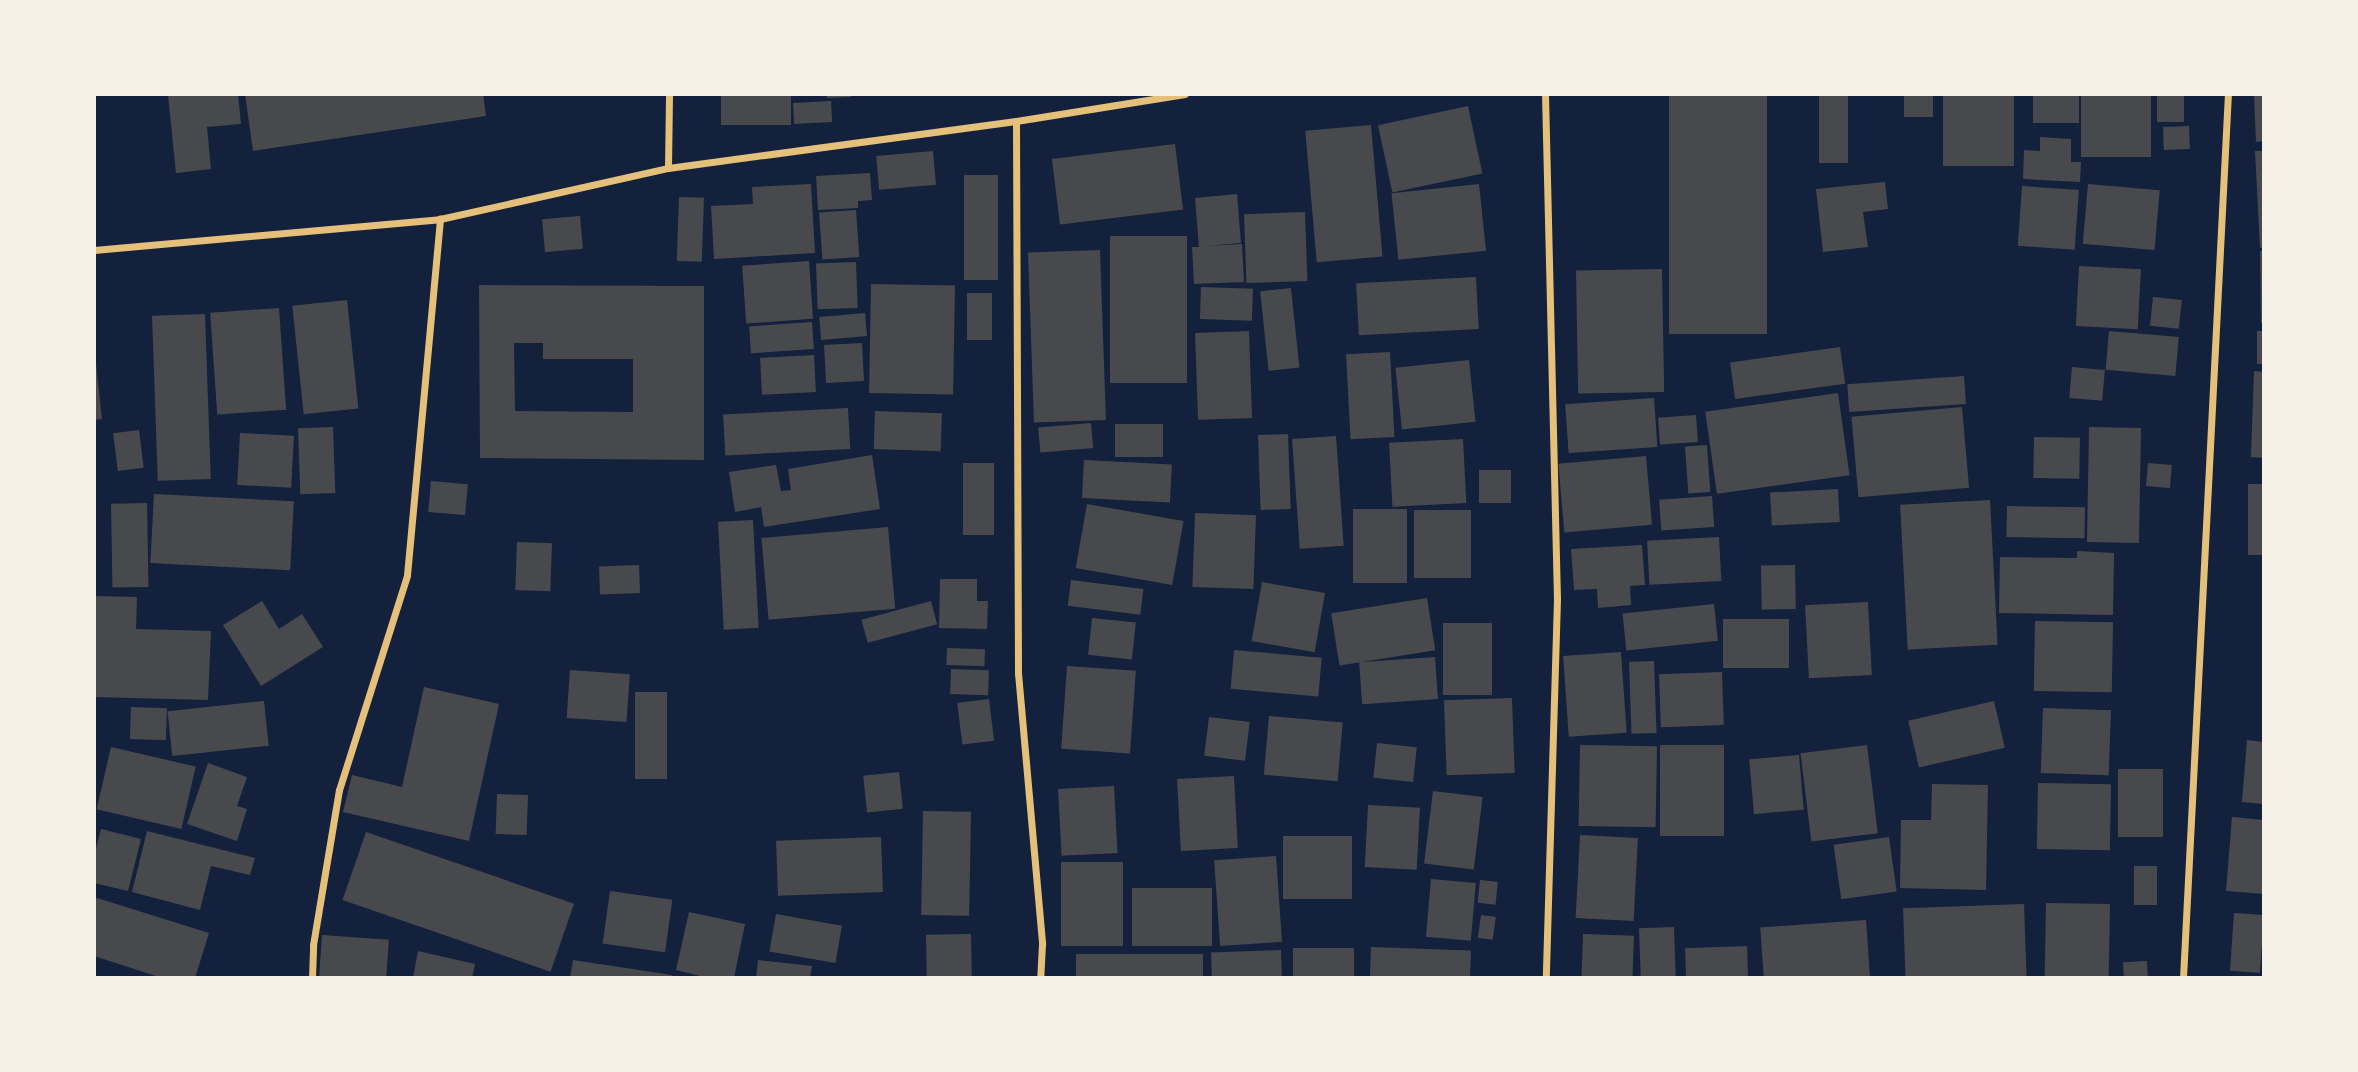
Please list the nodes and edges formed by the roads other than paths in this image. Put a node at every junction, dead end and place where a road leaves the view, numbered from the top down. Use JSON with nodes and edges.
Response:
{"nodes":[{"id":1,"x":669,"y":94,"type":"edge"},
{"id":2,"x":1185,"y":94,"type":"edge"},
{"id":3,"x":1545,"y":94,"type":"edge"},
{"id":4,"x":2228,"y":94,"type":"edge"},
{"id":5,"x":1135,"y":98,"type":"edge"},
{"id":6,"x":1016,"y":121,"type":"junction"},
{"id":7,"x":668,"y":168,"type":"junction"},
{"id":8,"x":440,"y":219,"type":"junction"},
{"id":9,"x":94,"y":250,"type":"edge"},
{"id":10,"x":312,"y":978,"type":"edge"},
{"id":11,"x":1040,"y":978,"type":"edge"},
{"id":12,"x":1546,"y":978,"type":"edge"},
{"id":13,"x":2183,"y":978,"type":"edge"}],
"edges":[{"from":1,"to":7,"type":"street"},
{"from":2,"to":5,"type":"street"},
{"from":3,"to":12,"type":"street"},
{"from":4,"to":13,"type":"street"},
{"from":5,"to":6,"type":"street"},
{"from":6,"to":7,"type":"street"},
{"from":6,"to":11,"type":"street"},
{"from":7,"to":8,"type":"street"},
{"from":8,"to":9,"type":"street"},
{"from":8,"to":10,"type":"street"}]}
